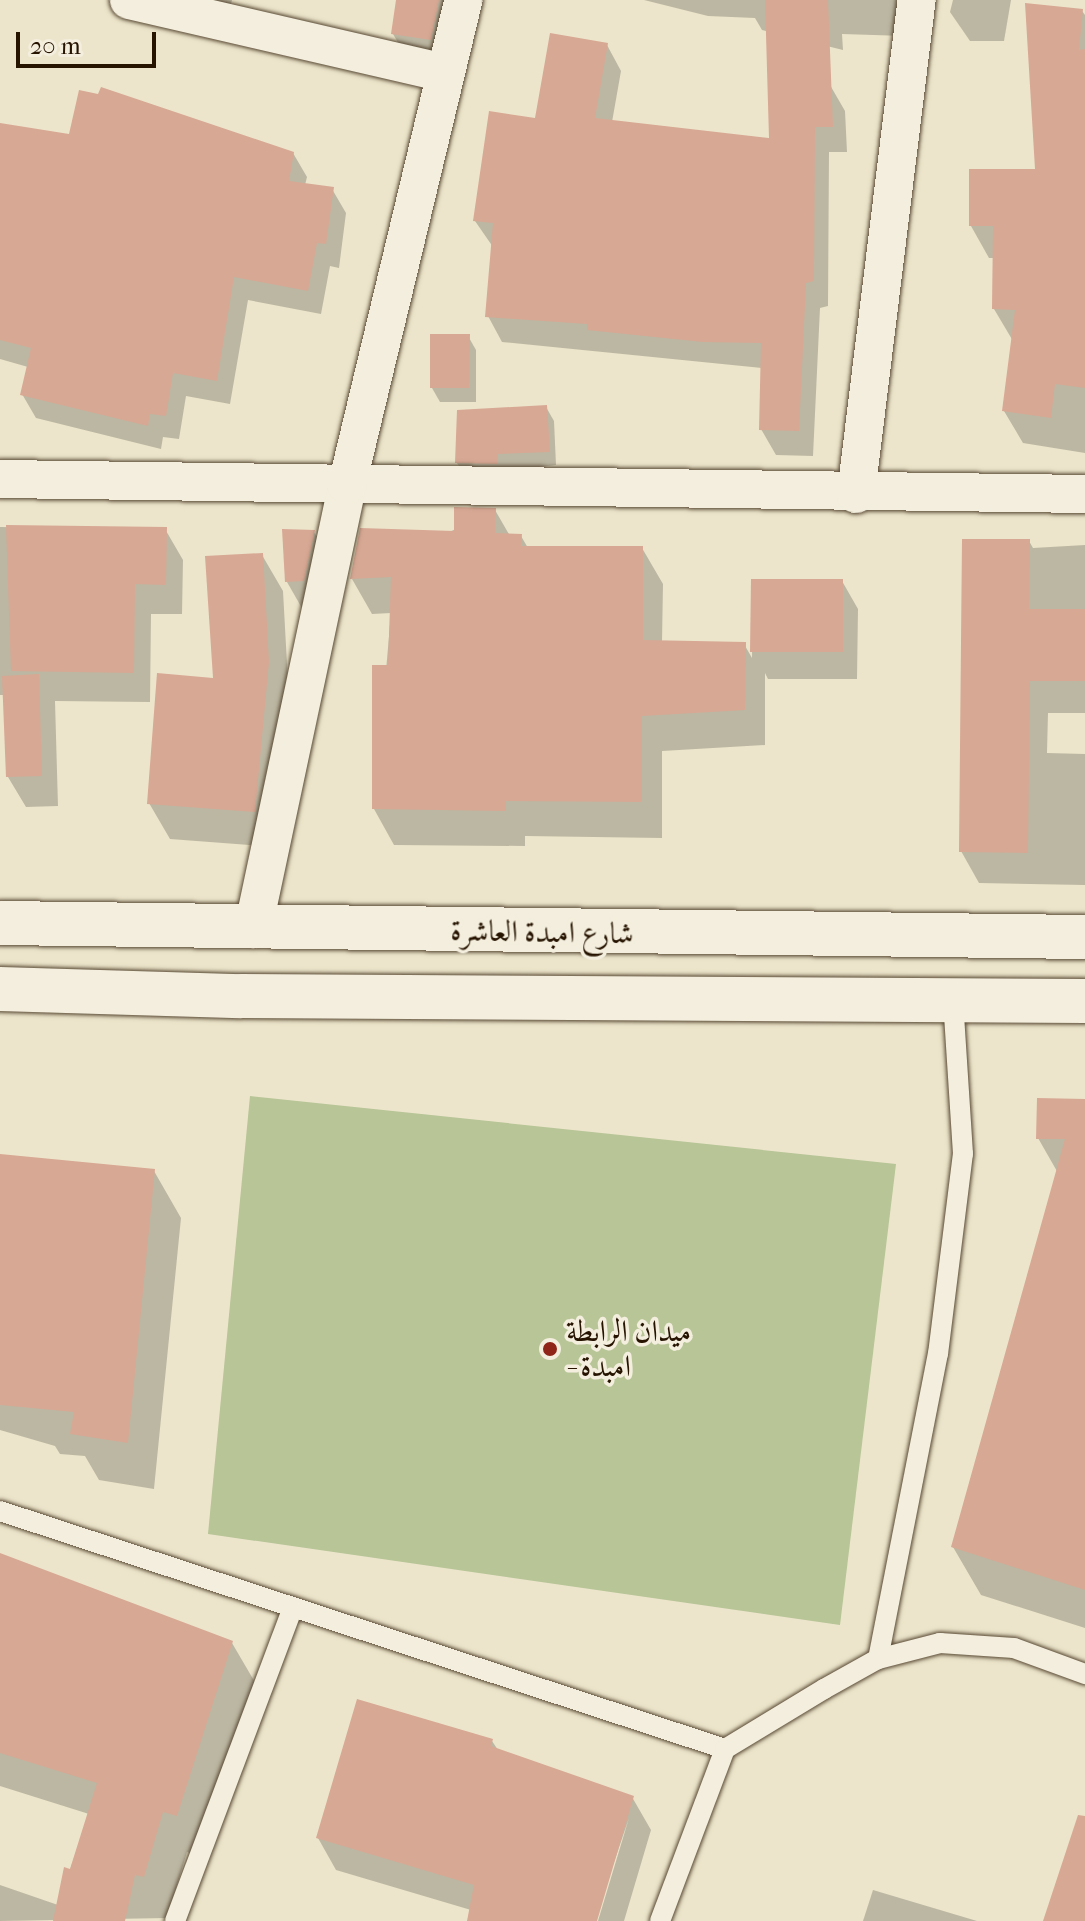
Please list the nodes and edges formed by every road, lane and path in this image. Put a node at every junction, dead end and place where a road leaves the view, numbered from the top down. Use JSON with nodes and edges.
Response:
{"nodes":[{"id":1,"x":129,"y":0,"type":"edge"},
{"id":2,"x":463,"y":0,"type":"edge"},
{"id":3,"x":917,"y":0,"type":"edge"},
{"id":4,"x":445,"y":73,"type":"junction"},
{"id":5,"x":0,"y":479,"type":"edge"},
{"id":6,"x":347,"y":485,"type":"junction"},
{"id":7,"x":856,"y":494,"type":"junction"},
{"id":8,"x":1085,"y":494,"type":"edge"},
{"id":9,"x":0,"y":923,"type":"edge"},
{"id":10,"x":253,"y":929,"type":"junction"},
{"id":11,"x":1085,"y":937,"type":"edge"},
{"id":12,"x":0,"y":989,"type":"edge"},
{"id":13,"x":953,"y":1000,"type":"junction"},
{"id":14,"x":1085,"y":1001,"type":"edge"},
{"id":15,"x":0,"y":1511,"type":"edge"},
{"id":16,"x":292,"y":1609,"type":"junction"},
{"id":17,"x":878,"y":1659,"type":"junction"},
{"id":18,"x":1085,"y":1674,"type":"edge"},
{"id":19,"x":725,"y":1749,"type":"junction"},
{"id":20,"x":175,"y":1921,"type":"edge"},
{"id":21,"x":660,"y":1921,"type":"edge"}],
"edges":[{"from":1,"to":4,"type":"street"},
{"from":2,"to":4,"type":"street"},
{"from":3,"to":7,"type":"street"},
{"from":4,"to":6,"type":"street"},
{"from":5,"to":6,"type":"street"},
{"from":6,"to":7,"type":"street"},
{"from":6,"to":10,"type":"street"},
{"from":7,"to":8,"type":"street"},
{"from":9,"to":10,"type":"main road","name":"شارع امبدة العاشرة"},
{"from":10,"to":11,"type":"main road","name":"شارع امبدة العاشرة"},
{"from":12,"to":13,"type":"main road"},
{"from":13,"to":14,"type":"main road"},
{"from":13,"to":17,"type":"lane"},
{"from":15,"to":16,"type":"lane"},
{"from":16,"to":19,"type":"lane"},
{"from":16,"to":20,"type":"lane"},
{"from":17,"to":18,"type":"lane"},
{"from":17,"to":19,"type":"lane"},
{"from":19,"to":21,"type":"lane"}]}
